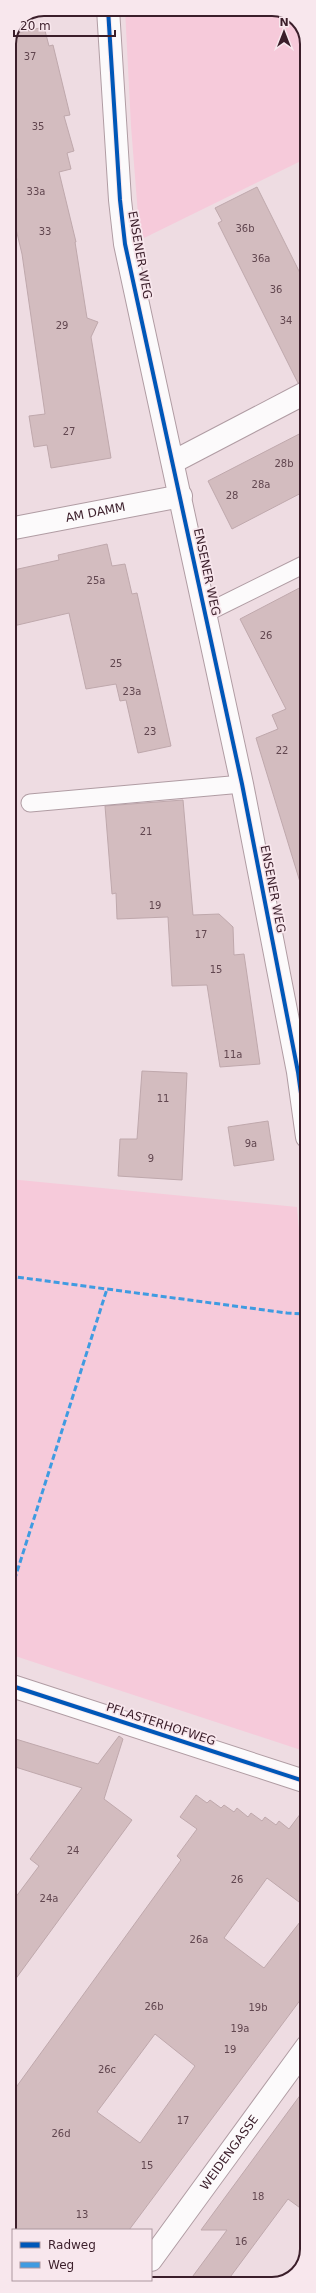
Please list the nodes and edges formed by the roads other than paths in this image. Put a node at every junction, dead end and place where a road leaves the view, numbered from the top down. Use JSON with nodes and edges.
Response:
{"nodes":[{"id":1,"x":108,"y":16,"type":"edge"},
{"id":2,"x":300,"y":396,"type":"edge"},
{"id":3,"x":173,"y":462,"type":"junction"},
{"id":4,"x":181,"y":496,"type":"junction"},
{"id":5,"x":16,"y":528,"type":"edge"},
{"id":6,"x":300,"y":566,"type":"edge"},
{"id":7,"x":206,"y":613,"type":"junction"},
{"id":8,"x":242,"y":784,"type":"junction"},
{"id":9,"x":30,"y":803,"type":"dead end"},
{"id":10,"x":300,"y":1061,"type":"edge"},
{"id":11,"x":16,"y":1687,"type":"edge"},
{"id":12,"x":300,"y":1780,"type":"edge"},
{"id":13,"x":300,"y":2056,"type":"edge"},
{"id":14,"x":152,"y":2259,"type":"edge"}],
"edges":[{"from":1,"to":3,"type":"street","name":"ENSENER WEG"},
{"from":2,"to":3,"type":"street"},
{"from":3,"to":4,"type":"street","name":"ENSENER WEG"},
{"from":4,"to":5,"type":"street","name":"AM DAMM"},
{"from":4,"to":7,"type":"street","name":"ENSENER WEG"},
{"from":6,"to":7,"type":"lane","name":"ENSENER WEG"},
{"from":7,"to":8,"type":"street","name":"ENSENER WEG"},
{"from":8,"to":9,"type":"lane"},
{"from":8,"to":10,"type":"street","name":"ENSENER WEG"},
{"from":11,"to":12,"type":"street","name":"PFLASTERHOFWEG"},
{"from":13,"to":14,"type":"street","name":"WEIDENGASSE"}]}
